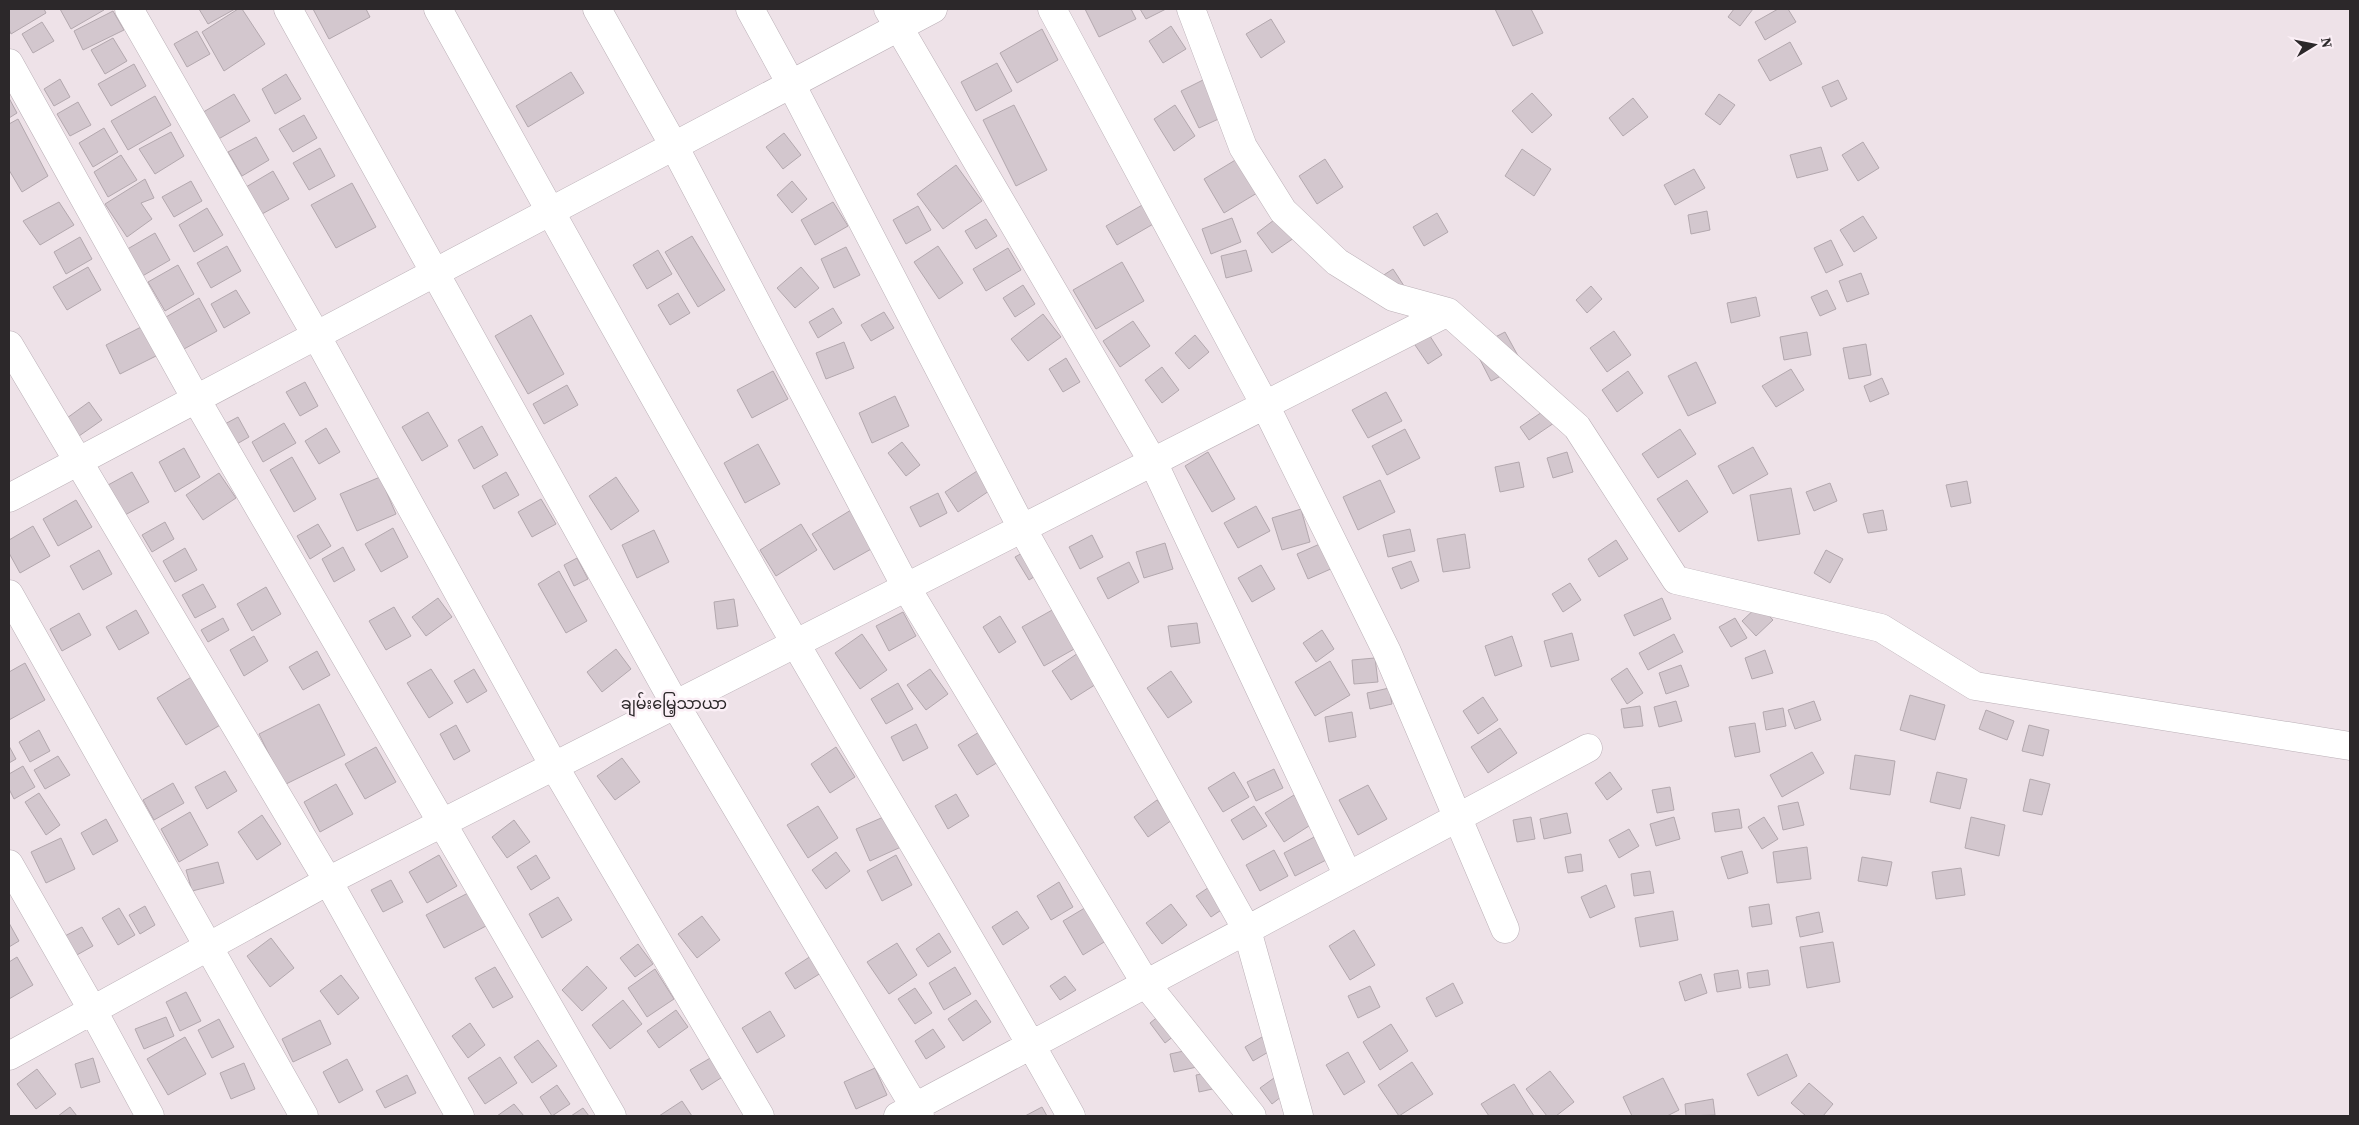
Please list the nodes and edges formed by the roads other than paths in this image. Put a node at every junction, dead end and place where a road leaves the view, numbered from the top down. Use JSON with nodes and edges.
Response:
{"nodes":[{"id":1,"x":129,"y":9,"type":"edge"},
{"id":2,"x":288,"y":9,"type":"edge"},
{"id":3,"x":438,"y":9,"type":"edge"},
{"id":4,"x":597,"y":9,"type":"edge"},
{"id":5,"x":750,"y":9,"type":"edge"},
{"id":6,"x":933,"y":9,"type":"edge"},
{"id":7,"x":1052,"y":9,"type":"edge"},
{"id":8,"x":1192,"y":9,"type":"edge"},
{"id":9,"x":893,"y":18,"type":"edge"},
{"id":10,"x":9,"y":63,"type":"edge"},
{"id":11,"x":792,"y":84,"type":"junction"},
{"id":12,"x":674,"y":146,"type":"junction"},
{"id":13,"x":550,"y":212,"type":"junction"},
{"id":14,"x":433,"y":273,"type":"junction"},
{"id":15,"x":1448,"y":312,"type":"junction"},
{"id":16,"x":316,"y":336,"type":"junction"},
{"id":17,"x":9,"y":345,"type":"edge"},
{"id":18,"x":196,"y":399,"type":"junction"},
{"id":19,"x":1265,"y":405,"type":"junction"},
{"id":20,"x":78,"y":461,"type":"junction"},
{"id":21,"x":1153,"y":462,"type":"junction"},
{"id":22,"x":9,"y":498,"type":"edge"},
{"id":23,"x":1022,"y":528,"type":"junction"},
{"id":24,"x":906,"y":587,"type":"junction"},
{"id":25,"x":9,"y":594,"type":"edge"},
{"id":26,"x":795,"y":644,"type":"junction"},
{"id":27,"x":675,"y":704,"type":"junction"},
{"id":28,"x":2350,"y":746,"type":"edge"},
{"id":29,"x":1588,"y":748,"type":"dead end"},
{"id":30,"x":554,"y":766,"type":"junction"},
{"id":31,"x":1457,"y":818,"type":"junction"},
{"id":32,"x":443,"y":822,"type":"junction"},
{"id":33,"x":9,"y":864,"type":"edge"},
{"id":34,"x":1348,"y":876,"type":"junction"},
{"id":35,"x":328,"y":881,"type":"junction"},
{"id":36,"x":1504,"y":929,"type":"dead end"},
{"id":37,"x":1247,"y":930,"type":"junction"},
{"id":38,"x":208,"y":946,"type":"junction"},
{"id":39,"x":1146,"y":984,"type":"junction"},
{"id":40,"x":92,"y":1010,"type":"junction"},
{"id":41,"x":1032,"y":1045,"type":"junction"},
{"id":42,"x":9,"y":1056,"type":"edge"},
{"id":43,"x":911,"y":1113,"type":"edge"},
{"id":44,"x":150,"y":1116,"type":"edge"},
{"id":45,"x":304,"y":1116,"type":"edge"},
{"id":46,"x":460,"y":1116,"type":"edge"},
{"id":47,"x":612,"y":1116,"type":"edge"},
{"id":48,"x":760,"y":1116,"type":"edge"},
{"id":49,"x":1071,"y":1116,"type":"edge"},
{"id":50,"x":1252,"y":1116,"type":"edge"},
{"id":51,"x":1299,"y":1116,"type":"edge"}],
"edges":[{"from":1,"to":16,"type":"street"},
{"from":2,"to":14,"type":"street"},
{"from":3,"to":13,"type":"street"},
{"from":4,"to":12,"type":"street"},
{"from":5,"to":11,"type":"street"},
{"from":6,"to":9,"type":"street"},
{"from":7,"to":19,"type":"street"},
{"from":8,"to":15,"type":"street"},
{"from":9,"to":11,"type":"street"},
{"from":9,"to":21,"type":"street"},
{"from":10,"to":18,"type":"street"},
{"from":11,"to":12,"type":"street"},
{"from":11,"to":23,"type":"street"},
{"from":12,"to":13,"type":"street"},
{"from":12,"to":24,"type":"street"},
{"from":13,"to":14,"type":"street"},
{"from":13,"to":26,"type":"street"},
{"from":14,"to":16,"type":"street"},
{"from":14,"to":27,"type":"street"},
{"from":15,"to":19,"type":"street"},
{"from":15,"to":28,"type":"street"},
{"from":16,"to":18,"type":"street"},
{"from":16,"to":30,"type":"street"},
{"from":17,"to":20,"type":"street"},
{"from":18,"to":20,"type":"street"},
{"from":18,"to":32,"type":"street"},
{"from":19,"to":21,"type":"street"},
{"from":19,"to":31,"type":"street"},
{"from":20,"to":22,"type":"street"},
{"from":20,"to":35,"type":"street"},
{"from":21,"to":23,"type":"street"},
{"from":21,"to":34,"type":"street"},
{"from":23,"to":24,"type":"street"},
{"from":23,"to":37,"type":"street"},
{"from":24,"to":26,"type":"street"},
{"from":24,"to":39,"type":"street"},
{"from":25,"to":38,"type":"street"},
{"from":26,"to":27,"type":"street"},
{"from":26,"to":41,"type":"street"},
{"from":27,"to":30,"type":"street"},
{"from":27,"to":43,"type":"street"},
{"from":29,"to":31,"type":"street"},
{"from":30,"to":32,"type":"street"},
{"from":30,"to":48,"type":"street"},
{"from":31,"to":34,"type":"street"},
{"from":31,"to":36,"type":"street"},
{"from":32,"to":35,"type":"street"},
{"from":32,"to":47,"type":"street"},
{"from":33,"to":40,"type":"street"},
{"from":34,"to":37,"type":"street"},
{"from":35,"to":38,"type":"street"},
{"from":35,"to":46,"type":"street"},
{"from":37,"to":39,"type":"street"},
{"from":37,"to":51,"type":"street"},
{"from":38,"to":40,"type":"street"},
{"from":38,"to":45,"type":"street"},
{"from":39,"to":41,"type":"street"},
{"from":39,"to":50,"type":"street"},
{"from":40,"to":42,"type":"street"},
{"from":40,"to":44,"type":"street"},
{"from":41,"to":43,"type":"street"},
{"from":41,"to":49,"type":"street"}]}
